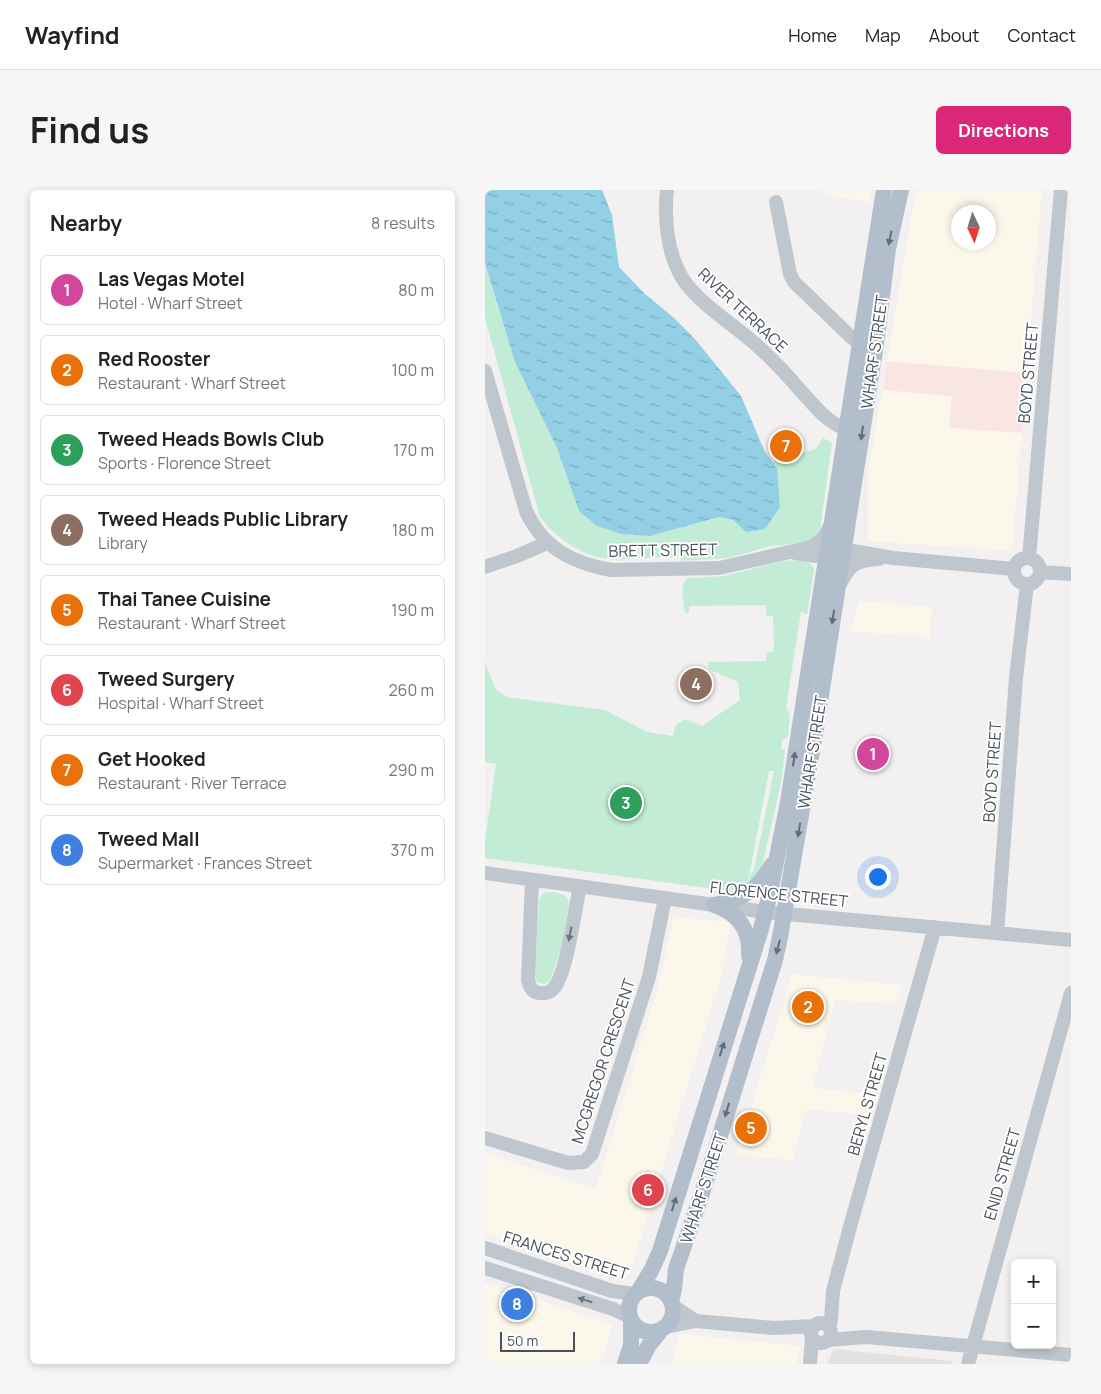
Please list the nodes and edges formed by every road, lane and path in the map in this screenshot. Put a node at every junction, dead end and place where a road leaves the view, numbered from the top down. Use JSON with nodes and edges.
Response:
{"nodes":[{"id":1,"x":667,"y":190,"type":"edge"},
{"id":2,"x":884,"y":190,"type":"edge"},
{"id":3,"x":901,"y":190,"type":"edge"},
{"id":4,"x":1061,"y":190,"type":"edge"},
{"id":5,"x":776,"y":202,"type":"dead end"},
{"id":6,"x":860,"y":344,"type":"junction"},
{"id":7,"x":485,"y":371,"type":"edge"},
{"id":8,"x":489,"y":399,"type":"edge"},
{"id":9,"x":845,"y":429,"type":"junction"},
{"id":10,"x":832,"y":520,"type":"junction"},
{"id":11,"x":547,"y":543,"type":"junction"},
{"id":12,"x":792,"y":552,"type":"junction"},
{"id":13,"x":843,"y":552,"type":"junction"},
{"id":14,"x":826,"y":555,"type":"junction"},
{"id":15,"x":893,"y":558,"type":"junction"},
{"id":16,"x":1029,"y":558,"type":"junction"},
{"id":17,"x":485,"y":566,"type":"edge"},
{"id":18,"x":1014,"y":569,"type":"junction"},
{"id":19,"x":1040,"y":572,"type":"junction"},
{"id":20,"x":1071,"y":574,"type":"edge"},
{"id":21,"x":1027,"y":584,"type":"junction"},
{"id":22,"x":837,"y":592,"type":"junction"},
{"id":23,"x":776,"y":859,"type":"junction"},
{"id":24,"x":485,"y":873,"type":"edge"},
{"id":25,"x":533,"y":880,"type":"junction"},
{"id":26,"x":580,"y":886,"type":"junction"},
{"id":27,"x":665,"y":898,"type":"junction"},
{"id":28,"x":714,"y":904,"type":"junction"},
{"id":29,"x":765,"y":912,"type":"junction"},
{"id":30,"x":785,"y":913,"type":"junction"},
{"id":31,"x":935,"y":927,"type":"junction"},
{"id":32,"x":997,"y":933,"type":"junction"},
{"id":33,"x":1071,"y":940,"type":"edge"},
{"id":34,"x":748,"y":968,"type":"junction"},
{"id":35,"x":1071,"y":993,"type":"edge"},
{"id":36,"x":485,"y":1138,"type":"edge"},
{"id":37,"x":485,"y":1248,"type":"edge"},
{"id":38,"x":485,"y":1268,"type":"edge"},
{"id":39,"x":637,"y":1293,"type":"junction"},
{"id":40,"x":672,"y":1304,"type":"junction"},
{"id":41,"x":631,"y":1318,"type":"junction"},
{"id":42,"x":696,"y":1321,"type":"junction"},
{"id":43,"x":664,"y":1327,"type":"junction"},
{"id":44,"x":821,"y":1333,"type":"junction"},
{"id":45,"x":973,"y":1346,"type":"junction"},
{"id":46,"x":1071,"y":1355,"type":"edge"},
{"id":47,"x":625,"y":1364,"type":"edge"},
{"id":48,"x":639,"y":1364,"type":"edge"},
{"id":49,"x":810,"y":1364,"type":"edge"},
{"id":50,"x":815,"y":1364,"type":"edge"},
{"id":51,"x":968,"y":1364,"type":"edge"}],
"edges":[{"from":1,"to":9,"type":"street","name":"RIVER TERRACE"},
{"from":2,"to":6,"type":"main road","name":"WHARF STREET"},
{"from":3,"to":13,"type":"main road","name":"WHARF STREET","one_way":true},
{"from":4,"to":16,"type":"street","name":"BOYD STREET"},
{"from":5,"to":6,"type":"street"},
{"from":6,"to":9,"type":"main road","name":"WHARF STREET"},
{"from":7,"to":8,"type":"street","name":"BRETT STREET"},
{"from":8,"to":11,"type":"street","name":"BRETT STREET"},
{"from":9,"to":10,"type":"main road","name":"WHARF STREET"},
{"from":10,"to":12,"type":"street","name":"BRETT STREET"},
{"from":10,"to":14,"type":"main road","name":"WHARF STREET"},
{"from":11,"to":12,"type":"street","name":"BRETT STREET"},
{"from":11,"to":17,"type":"street"},
{"from":12,"to":14,"type":"street","name":"BRETT STREET"},
{"from":13,"to":14,"type":"street","name":"BRETT STREET"},
{"from":13,"to":15,"type":"street","name":"BRETT STREET"},
{"from":13,"to":22,"type":"main road","name":"WHARF STREET"},
{"from":23,"to":14,"type":"main road","name":"WHARF STREET","one_way":true},
{"from":15,"to":18,"type":"street","name":"BRETT STREET"},
{"from":15,"to":22,"type":"street","name":"BRETT STREET"},
{"from":16,"to":18,"type":"street"},
{"from":16,"to":19,"type":"street"},
{"from":18,"to":21,"type":"street"},
{"from":19,"to":20,"type":"street"},
{"from":19,"to":21,"type":"street"},
{"from":21,"to":32,"type":"street","name":"BOYD STREET"},
{"from":22,"to":30,"type":"main road","name":"WHARF STREET","one_way":true},
{"from":23,"to":28,"type":"main road"},
{"from":23,"to":29,"type":"main road","name":"WHARF STREET"},
{"from":24,"to":25,"type":"street","name":"FLORENCE STREET"},
{"from":25,"to":26,"type":"street","name":"FLORENCE STREET"},
{"from":26,"to":25,"type":"street","one_way":true},
{"from":26,"to":27,"type":"street","name":"FLORENCE STREET"},
{"from":27,"to":28,"type":"street","name":"FLORENCE STREET"},
{"from":27,"to":36,"type":"street","name":"MCGREGOR CRESCENT"},
{"from":28,"to":29,"type":"street","name":"FLORENCE STREET"},
{"from":28,"to":34,"type":"main road"},
{"from":29,"to":30,"type":"street","name":"FLORENCE STREET"},
{"from":29,"to":34,"type":"main road","name":"WHARF STREET"},
{"from":30,"to":31,"type":"street","name":"FLORENCE STREET"},
{"from":30,"to":40,"type":"main road","name":"WHARF STREET","one_way":true},
{"from":31,"to":32,"type":"street","name":"FLORENCE STREET"},
{"from":31,"to":44,"type":"street","name":"BERYL STREET"},
{"from":32,"to":33,"type":"street","name":"FLORENCE STREET"},
{"from":39,"to":34,"type":"main road","name":"WHARF STREET","one_way":true},
{"from":35,"to":45,"type":"street","name":"ENID STREET"},
{"from":37,"to":39,"type":"street","name":"FRANCES STREET"},
{"from":41,"to":38,"type":"street","one_way":true},
{"from":39,"to":40,"type":"main road"},
{"from":39,"to":41,"type":"main road"},
{"from":40,"to":42,"type":"street"},
{"from":40,"to":43,"type":"main road"},
{"from":41,"to":43,"type":"main road"},
{"from":41,"to":47,"type":"main road"},
{"from":42,"to":43,"type":"street"},
{"from":42,"to":44,"type":"street"},
{"from":43,"to":48,"type":"main road"},
{"from":44,"to":45,"type":"street"},
{"from":44,"to":49,"type":"street","name":"BERYL STREET"},
{"from":44,"to":50,"type":"street","name":"BERYL STREET"},
{"from":45,"to":46,"type":"street"},
{"from":45,"to":51,"type":"street","name":"ENID STREET"}]}
